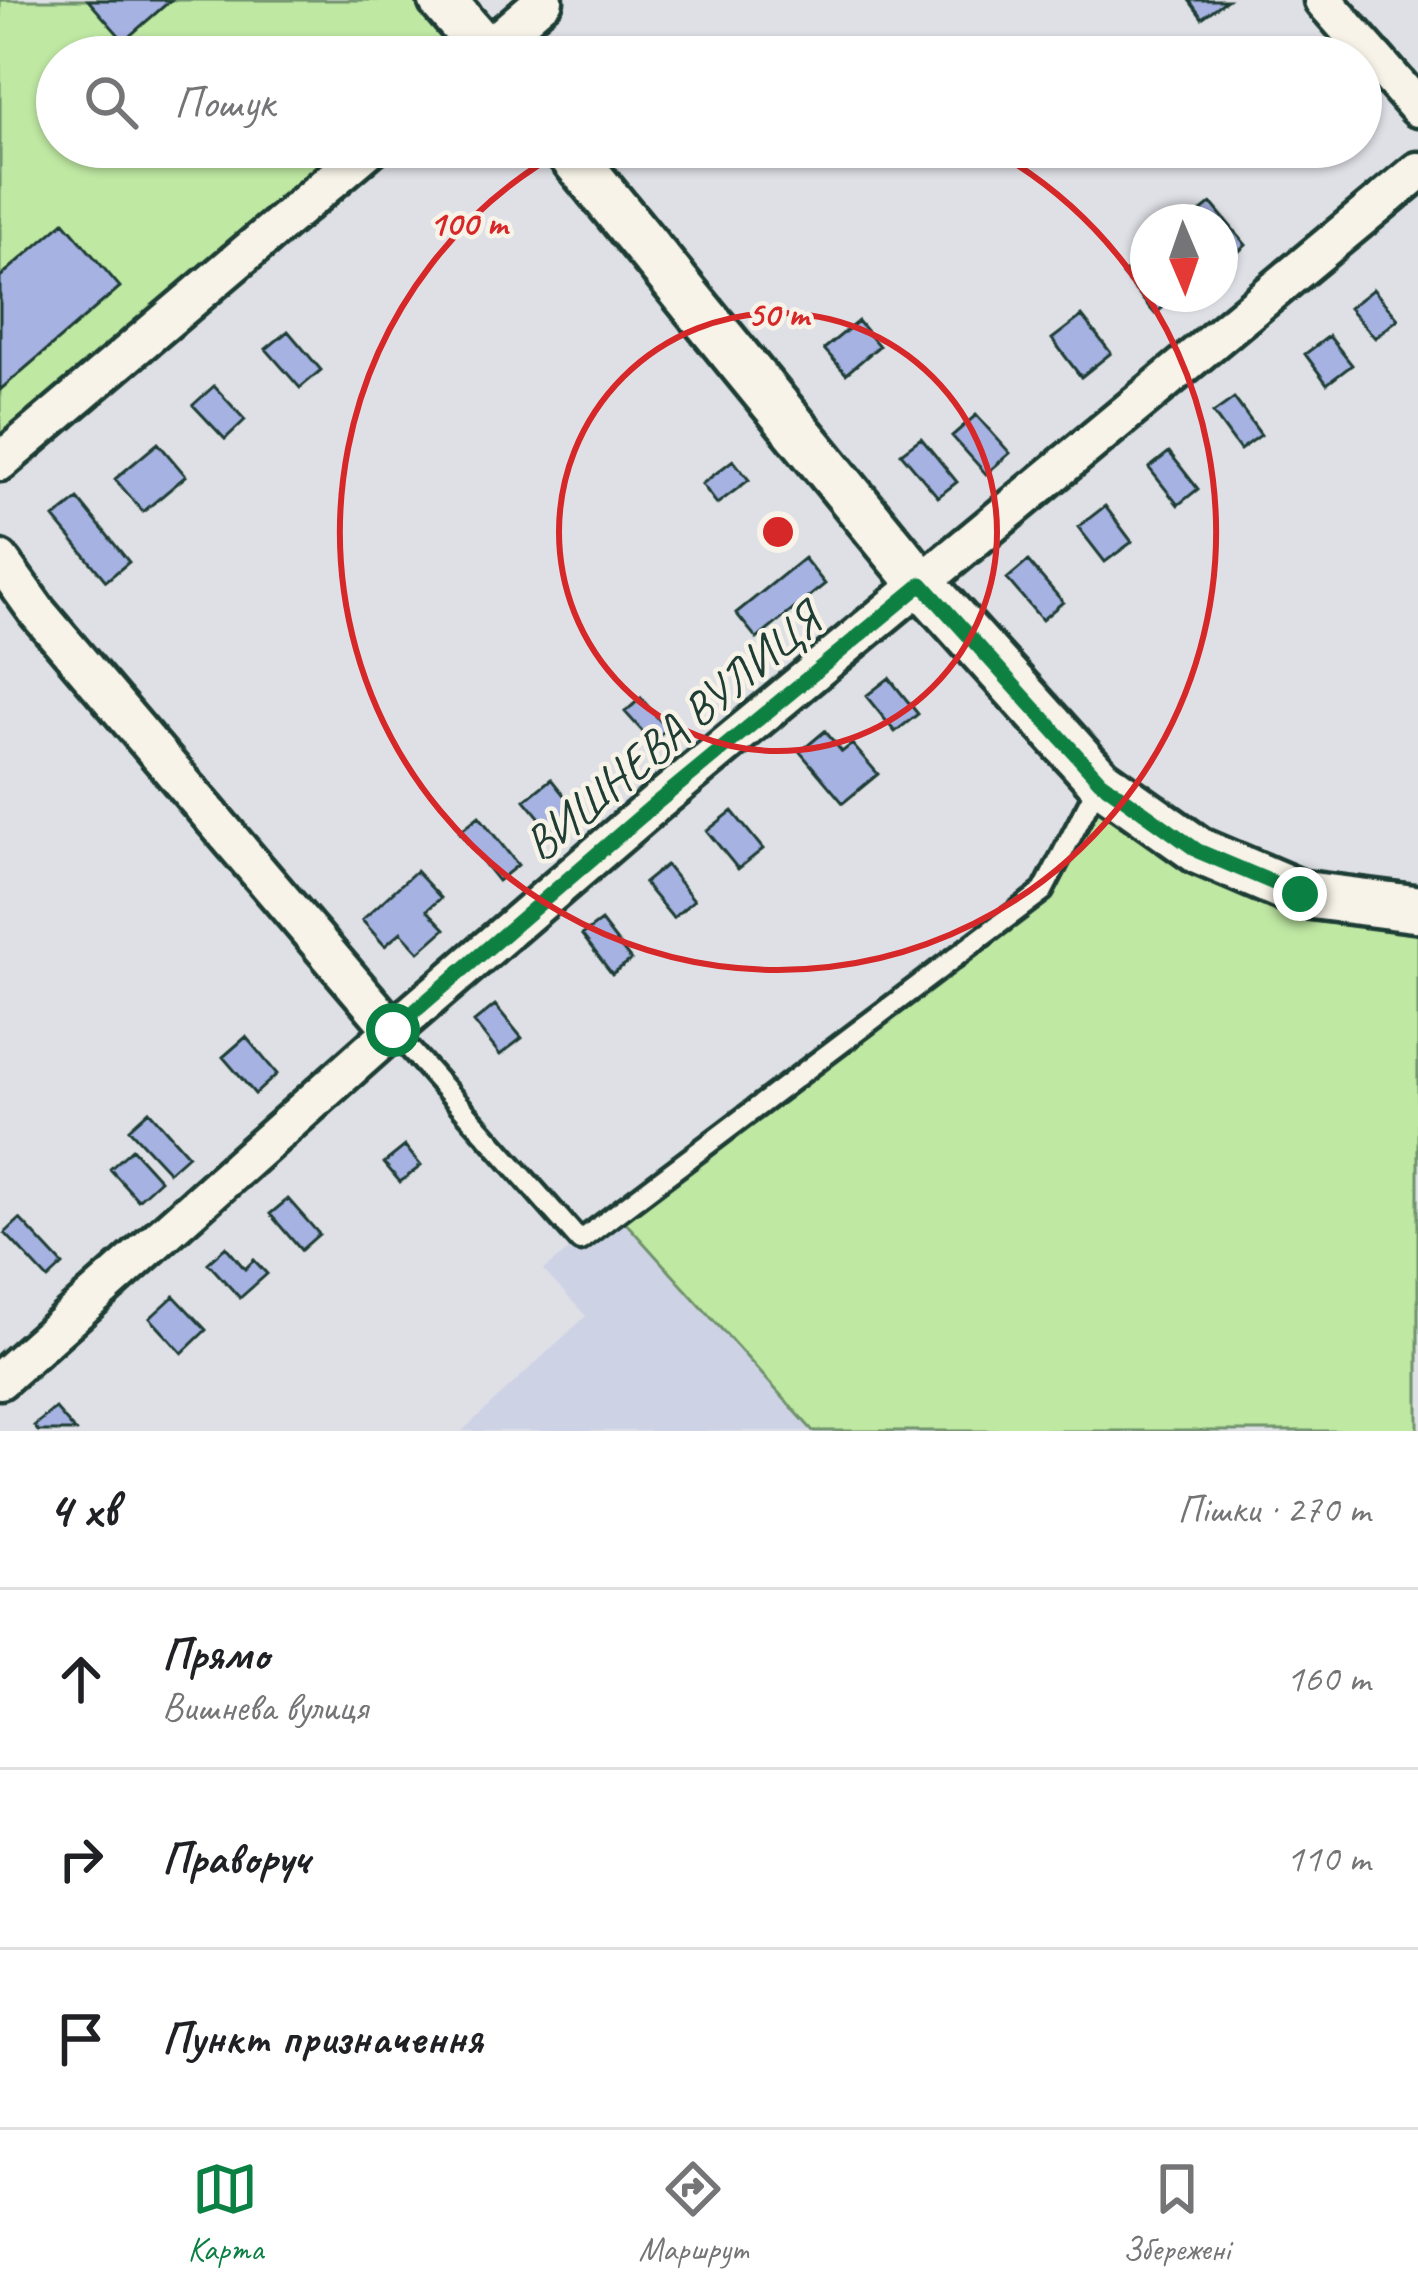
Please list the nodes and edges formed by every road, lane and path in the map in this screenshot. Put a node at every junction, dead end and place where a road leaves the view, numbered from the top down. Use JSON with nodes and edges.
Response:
{"nodes":[{"id":1,"x":442,"y":0,"type":"edge"},
{"id":2,"x":544,"y":0,"type":"edge"},
{"id":3,"x":1324,"y":0,"type":"edge"},
{"id":4,"x":470,"y":36,"type":"edge"},
{"id":5,"x":505,"y":36,"type":"edge"},
{"id":6,"x":1355,"y":36,"type":"edge"},
{"id":7,"x":1382,"y":67,"type":"edge"},
{"id":8,"x":1418,"y":108,"type":"edge"},
{"id":9,"x":346,"y":168,"type":"edge"},
{"id":10,"x":582,"y":168,"type":"edge"},
{"id":11,"x":1418,"y":171,"type":"edge"},
{"id":12,"x":0,"y":462,"type":"edge"},
{"id":13,"x":0,"y":560,"type":"edge"},
{"id":14,"x":922,"y":584,"type":"junction"},
{"id":15,"x":1100,"y":781,"type":"junction"},
{"id":16,"x":1418,"y":909,"type":"edge"},
{"id":17,"x":393,"y":1030,"type":"junction"},
{"id":18,"x":0,"y":1380,"type":"edge"}],
"edges":[{"from":1,"to":4,"type":"street"},
{"from":2,"to":5,"type":"street"},
{"from":3,"to":6,"type":"street"},
{"from":7,"to":8,"type":"street"},
{"from":9,"to":12,"type":"street"},
{"from":10,"to":14,"type":"street"},
{"from":11,"to":14,"type":"street","name":"ВИШНЕВА ВУЛИЦЯ"},
{"from":13,"to":17,"type":"street"},
{"from":14,"to":15,"type":"street"},
{"from":14,"to":17,"type":"street","name":"ВИШНЕВА ВУЛИЦЯ"},
{"from":15,"to":16,"type":"street"},
{"from":15,"to":17,"type":"lane"},
{"from":17,"to":18,"type":"street","name":"ВИШНЕВА ВУЛИЦЯ"}]}
